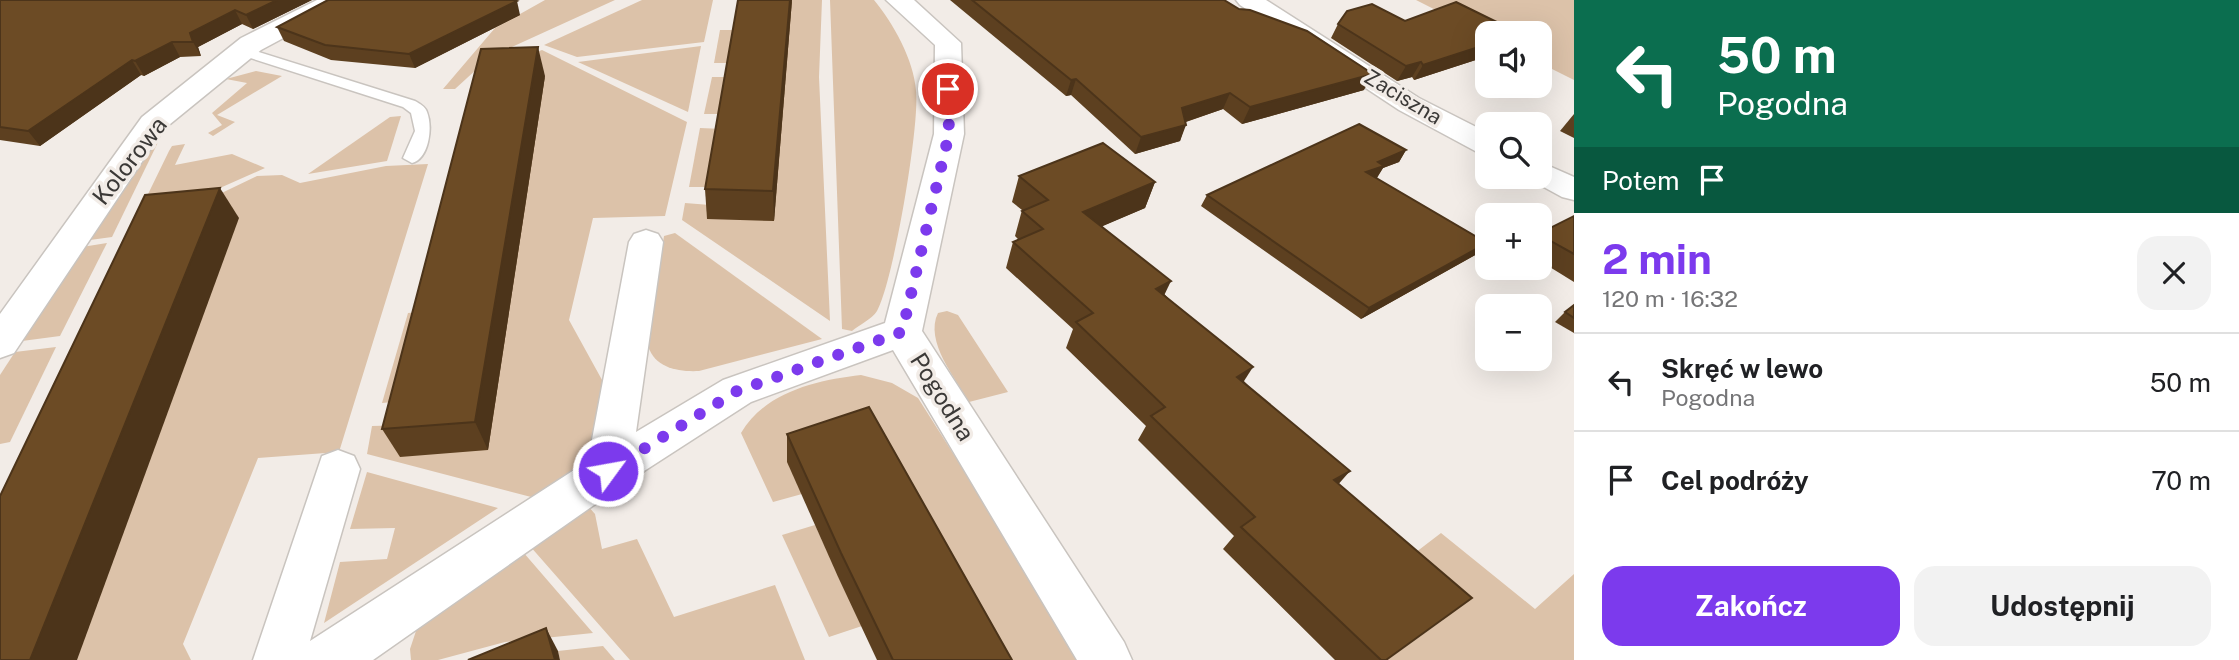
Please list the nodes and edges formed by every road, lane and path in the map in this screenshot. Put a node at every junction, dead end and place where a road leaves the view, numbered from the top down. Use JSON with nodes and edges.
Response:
{"nodes":[{"id":1,"x":335,"y":0,"type":"edge"},
{"id":2,"x":899,"y":0,"type":"edge"},
{"id":3,"x":1249,"y":0,"type":"edge"},
{"id":4,"x":243,"y":51,"type":"junction"},
{"id":5,"x":1475,"y":138,"type":"edge"},
{"id":6,"x":412,"y":158,"type":"dead end"},
{"id":7,"x":1552,"y":178,"type":"edge"},
{"id":8,"x":1574,"y":190,"type":"edge"},
{"id":9,"x":646,"y":242,"type":"dead end"},
{"id":10,"x":902,"y":332,"type":"junction"},
{"id":11,"x":0,"y":343,"type":"edge"},
{"id":12,"x":338,"y":468,"type":"dead end"},
{"id":13,"x":608,"y":471,"type":"junction"},
{"id":14,"x":279,"y":660,"type":"edge"},
{"id":15,"x":328,"y":660,"type":"edge"},
{"id":16,"x":1106,"y":660,"type":"edge"}],
"edges":[{"from":1,"to":4,"type":"street","name":"Kolorowa"},
{"from":2,"to":10,"type":"street","name":"Pogodna"},
{"from":3,"to":5,"type":"street","name":"Zaciszna"},
{"from":4,"to":6,"type":"lane"},
{"from":4,"to":11,"type":"street","name":"Kolorowa"},
{"from":7,"to":8,"type":"street"},
{"from":9,"to":13,"type":"street"},
{"from":10,"to":13,"type":"street"},
{"from":10,"to":16,"type":"street","name":"Pogodna"},
{"from":12,"to":14,"type":"street"},
{"from":13,"to":15,"type":"street"}]}
